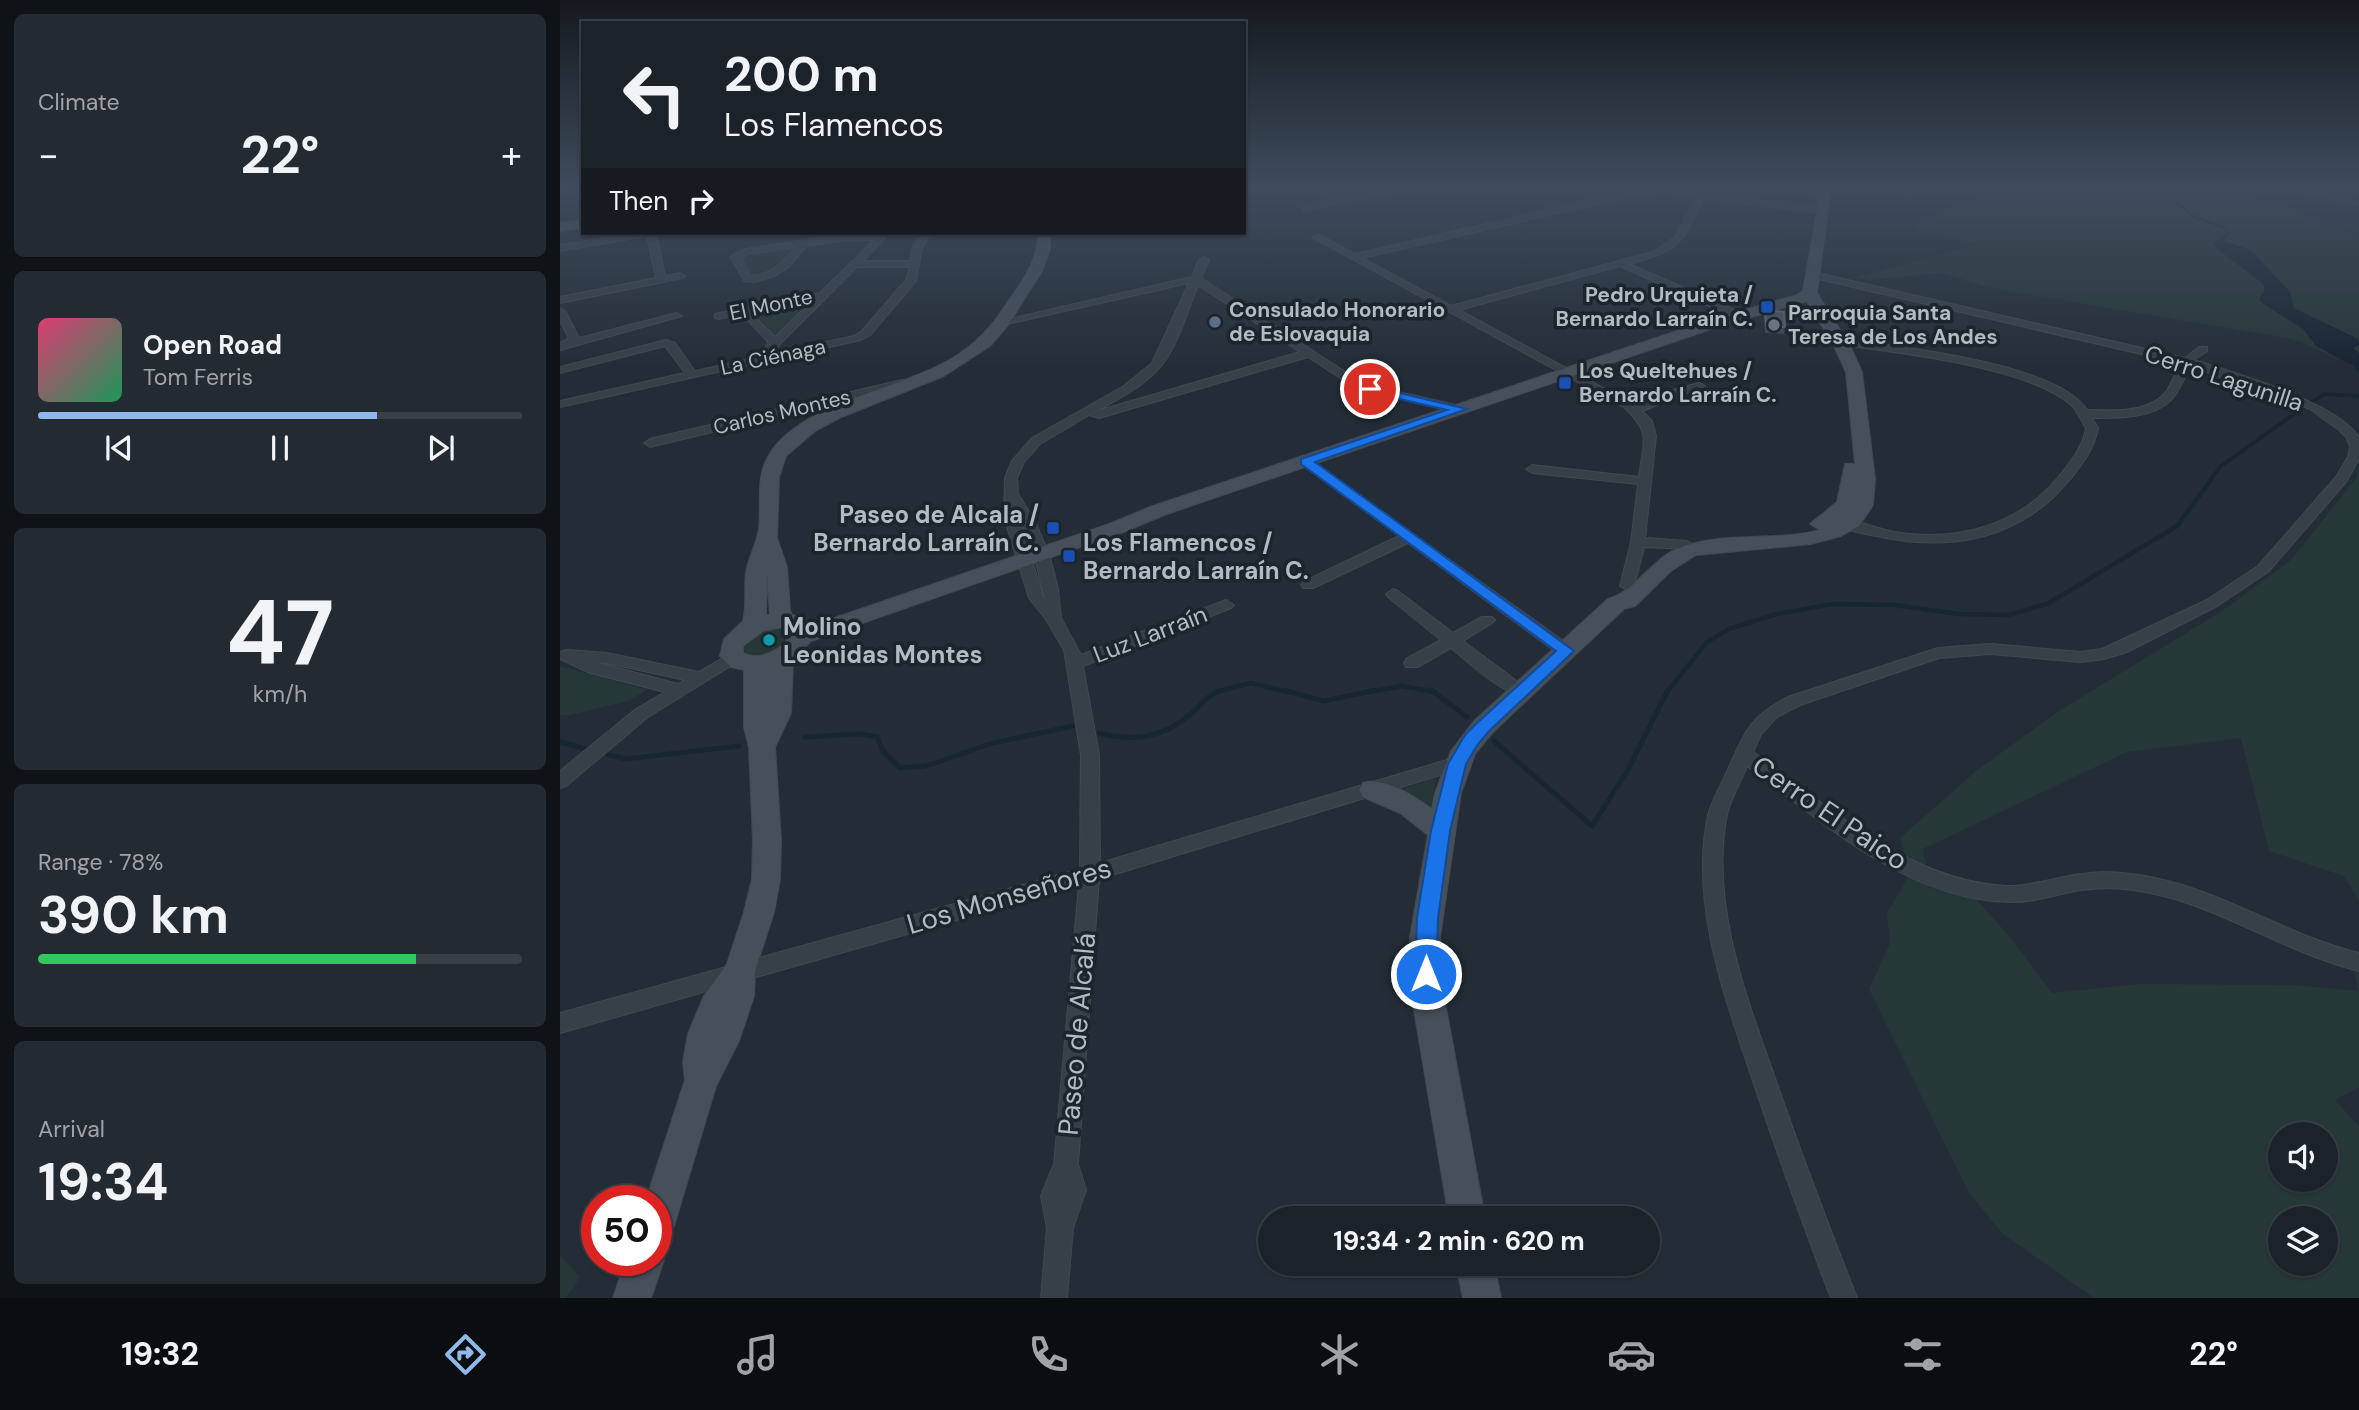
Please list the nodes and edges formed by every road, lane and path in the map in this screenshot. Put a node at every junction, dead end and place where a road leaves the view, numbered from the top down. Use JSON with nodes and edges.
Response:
{"nodes":[{"id":1,"x":654,"y":247,"type":"edge"},
{"id":2,"x":786,"y":247,"type":"edge"},
{"id":3,"x":800,"y":247,"type":"edge"},
{"id":4,"x":872,"y":247,"type":"edge"},
{"id":5,"x":917,"y":247,"type":"edge"},
{"id":6,"x":1044,"y":247,"type":"edge"},
{"id":7,"x":1335,"y":247,"type":"edge"},
{"id":8,"x":1401,"y":247,"type":"edge"},
{"id":9,"x":1667,"y":247,"type":"edge"},
{"id":10,"x":1816,"y":247,"type":"edge"},
{"id":11,"x":1355,"y":257,"type":"junction"},
{"id":12,"x":1204,"y":260,"type":"dead end"},
{"id":13,"x":854,"y":264,"type":"junction"},
{"id":14,"x":914,"y":264,"type":"junction"},
{"id":15,"x":1622,"y":264,"type":"junction"},
{"id":16,"x":680,"y":276,"type":"dead end"},
{"id":17,"x":1196,"y":279,"type":"junction"},
{"id":18,"x":661,"y":280,"type":"junction"},
{"id":19,"x":1215,"y":291,"type":"junction"},
{"id":20,"x":1808,"y":292,"type":"junction"},
{"id":21,"x":823,"y":295,"type":"junction"},
{"id":22,"x":1189,"y":296,"type":"junction"},
{"id":23,"x":560,"y":300,"type":"edge"},
{"id":24,"x":1012,"y":307,"type":"junction"},
{"id":25,"x":1451,"y":309,"type":"junction"},
{"id":26,"x":744,"y":311,"type":"junction"},
{"id":27,"x":560,"y":312,"type":"edge"},
{"id":28,"x":1035,"y":315,"type":"junction"},
{"id":29,"x":1739,"y":315,"type":"junction"},
{"id":30,"x":677,"y":316,"type":"dead end"},
{"id":31,"x":719,"y":316,"type":"dead end"},
{"id":32,"x":1002,"y":322,"type":"junction"},
{"id":33,"x":1834,"y":340,"type":"junction"},
{"id":34,"x":775,"y":344,"type":"junction"},
{"id":35,"x":565,"y":345,"type":"edge"},
{"id":36,"x":2203,"y":349,"type":"dead end"},
{"id":37,"x":1308,"y":353,"type":"junction"},
{"id":38,"x":758,"y":360,"type":"junction"},
{"id":39,"x":2186,"y":360,"type":"junction"},
{"id":40,"x":560,"y":370,"type":"edge"},
{"id":41,"x":1570,"y":373,"type":"junction"},
{"id":42,"x":692,"y":374,"type":"junction"},
{"id":43,"x":915,"y":380,"type":"joint"},
{"id":44,"x":1699,"y":386,"type":"dead end"},
{"id":45,"x":1128,"y":388,"type":"junction"},
{"id":46,"x":1147,"y":400,"type":"junction"},
{"id":47,"x":560,"y":404,"type":"edge"},
{"id":48,"x":828,"y":409,"type":"junction"},
{"id":49,"x":1461,"y":409,"type":"junction"},
{"id":50,"x":1635,"y":410,"type":"junction"},
{"id":51,"x":2087,"y":414,"type":"junction"},
{"id":52,"x":1066,"y":422,"type":"junction"},
{"id":53,"x":649,"y":443,"type":"dead end"},
{"id":54,"x":1305,"y":461,"type":"junction"},
{"id":55,"x":1532,"y":469,"type":"dead end"},
{"id":56,"x":1644,"y":481,"type":"junction"},
{"id":57,"x":1844,"y":518,"type":"junction"},
{"id":58,"x":1409,"y":537,"type":"junction"},
{"id":59,"x":767,"y":538,"type":"junction"},
{"id":60,"x":1638,"y":542,"type":"junction"},
{"id":61,"x":1687,"y":545,"type":"junction"},
{"id":62,"x":1030,"y":553,"type":"junction"},
{"id":63,"x":1308,"y":585,"type":"dead end"},
{"id":64,"x":1393,"y":594,"type":"dead end"},
{"id":65,"x":1622,"y":595,"type":"junction"},
{"id":66,"x":1226,"y":605,"type":"dead end"},
{"id":67,"x":1487,"y":620,"type":"dead end"},
{"id":68,"x":752,"y":627,"type":"junction"},
{"id":69,"x":795,"y":627,"type":"junction"},
{"id":70,"x":1452,"y":640,"type":"junction"},
{"id":71,"x":1566,"y":651,"type":"junction"},
{"id":72,"x":563,"y":655,"type":"edge"},
{"id":73,"x":783,"y":655,"type":"junction"},
{"id":74,"x":743,"y":661,"type":"junction"},
{"id":75,"x":1074,"y":663,"type":"junction"},
{"id":76,"x":1412,"y":663,"type":"dead end"},
{"id":77,"x":700,"y":678,"type":"junction"},
{"id":78,"x":679,"y":690,"type":"junction"},
{"id":79,"x":1522,"y":691,"type":"junction"},
{"id":80,"x":762,"y":747,"type":"junction"},
{"id":81,"x":1743,"y":754,"type":"junction"},
{"id":82,"x":1457,"y":764,"type":"junction"},
{"id":83,"x":560,"y":780,"type":"edge"},
{"id":84,"x":1372,"y":790,"type":"junction"},
{"id":85,"x":1441,"y":831,"type":"junction"},
{"id":86,"x":1090,"y":874,"type":"junction"},
{"id":87,"x":2359,"y":962,"type":"edge"},
{"id":88,"x":740,"y":971,"type":"junction"},
{"id":89,"x":560,"y":1023,"type":"edge"},
{"id":90,"x":669,"y":1185,"type":"edge"},
{"id":91,"x":1465,"y":1206,"type":"edge"},
{"id":92,"x":640,"y":1276,"type":"edge"},
{"id":93,"x":1477,"y":1276,"type":"edge"},
{"id":94,"x":632,"y":1298,"type":"edge"},
{"id":95,"x":1054,"y":1298,"type":"edge"},
{"id":96,"x":1482,"y":1298,"type":"edge"},
{"id":97,"x":1844,"y":1298,"type":"edge"}],
"edges":[{"from":1,"to":18,"type":"street"},
{"from":2,"to":3,"type":"street"},
{"from":4,"to":13,"type":"street"},
{"from":5,"to":14,"type":"street","name":"La Ciénaga"},
{"from":6,"to":24,"type":"street"},
{"from":7,"to":11,"type":"street"},
{"from":8,"to":11,"type":"street"},
{"from":9,"to":15,"type":"street"},
{"from":10,"to":20,"type":"street"},
{"from":11,"to":25,"type":"street"},
{"from":12,"to":17,"type":"street","name":"Paseo de Alcalá"},
{"from":13,"to":14,"type":"street"},
{"from":13,"to":21,"type":"street"},
{"from":14,"to":38,"type":"street","name":"La Ciénaga"},
{"from":15,"to":25,"type":"street"},
{"from":15,"to":29,"type":"street"},
{"from":16,"to":18,"type":"street"},
{"from":17,"to":19,"type":"street"},
{"from":17,"to":22,"type":"street","name":"Paseo de Alcalá"},
{"from":17,"to":28,"type":"street"},
{"from":18,"to":23,"type":"street"},
{"from":19,"to":22,"type":"street"},
{"from":19,"to":37,"type":"street"},
{"from":20,"to":29,"type":"street"},
{"from":20,"to":29,"type":"street"},
{"from":20,"to":33,"type":"street"},
{"from":20,"to":39,"type":"street","name":"Cerro Lagunilla"},
{"from":21,"to":26,"type":"street","name":"El Monte"},
{"from":21,"to":34,"type":"street"},
{"from":22,"to":45,"type":"street","name":"Paseo de Alcalá"},
{"from":24,"to":28,"type":"street"},
{"from":24,"to":32,"type":"street"},
{"from":25,"to":41,"type":"street"},
{"from":26,"to":31,"type":"street","name":"El Monte"},
{"from":26,"to":34,"type":"street"},
{"from":27,"to":35,"type":"street"},
{"from":28,"to":32,"type":"street"},
{"from":29,"to":41,"type":"street"},
{"from":30,"to":35,"type":"street"},
{"from":32,"to":43,"type":"street"},
{"from":33,"to":51,"type":"street"},
{"from":33,"to":57,"type":"street"},
{"from":34,"to":38,"type":"street"},
{"from":36,"to":39,"type":"street"},
{"from":37,"to":46,"type":"street"},
{"from":37,"to":49,"type":"street"},
{"from":38,"to":42,"type":"street","name":"La Ciénaga"},
{"from":39,"to":51,"type":"street"},
{"from":39,"to":81,"type":"street","name":"Cerro Lagunilla"},
{"from":40,"to":42,"type":"street"},
{"from":41,"to":49,"type":"street"},
{"from":41,"to":50,"type":"street"},
{"from":42,"to":47,"type":"street","name":"La Ciénaga"},
{"from":43,"to":48,"type":"street"},
{"from":44,"to":50,"type":"street"},
{"from":45,"to":46,"type":"street"},
{"from":45,"to":52,"type":"street","name":"Paseo de Alcalá"},
{"from":46,"to":52,"type":"street"},
{"from":48,"to":53,"type":"street","name":"Carlos Montes"},
{"from":48,"to":59,"type":"street"},
{"from":49,"to":54,"type":"street"},
{"from":50,"to":56,"type":"street"},
{"from":51,"to":57,"type":"street"},
{"from":52,"to":62,"type":"street","name":"Paseo de Alcalá"},
{"from":54,"to":58,"type":"street"},
{"from":54,"to":62,"type":"street"},
{"from":55,"to":56,"type":"street"},
{"from":56,"to":60,"type":"street"},
{"from":57,"to":61,"type":"street"},
{"from":57,"to":65,"type":"street"},
{"from":58,"to":63,"type":"street"},
{"from":58,"to":71,"type":"street"},
{"from":59,"to":68,"type":"street"},
{"from":59,"to":69,"type":"street"},
{"from":60,"to":61,"type":"street"},
{"from":60,"to":65,"type":"street"},
{"from":61,"to":65,"type":"street"},
{"from":62,"to":69,"type":"street"},
{"from":62,"to":75,"type":"street","name":"Paseo de Alcalá"},
{"from":64,"to":70,"type":"street"},
{"from":65,"to":71,"type":"street"},
{"from":66,"to":75,"type":"street","name":"Luz Larraín"},
{"from":67,"to":70,"type":"street"},
{"from":68,"to":69,"type":"street"},
{"from":68,"to":74,"type":"street"},
{"from":69,"to":73,"type":"street"},
{"from":70,"to":76,"type":"street"},
{"from":70,"to":79,"type":"street"},
{"from":71,"to":79,"type":"street"},
{"from":72,"to":77,"type":"street"},
{"from":72,"to":78,"type":"street"},
{"from":73,"to":74,"type":"street"},
{"from":73,"to":80,"type":"street"},
{"from":74,"to":77,"type":"street"},
{"from":74,"to":80,"type":"street"},
{"from":75,"to":86,"type":"street","name":"Paseo de Alcalá"},
{"from":77,"to":78,"type":"street"},
{"from":78,"to":83,"type":"street"},
{"from":79,"to":82,"type":"street"},
{"from":80,"to":88,"type":"street"},
{"from":81,"to":87,"type":"street","name":"Cerro El Paico"},
{"from":81,"to":97,"type":"street"},
{"from":82,"to":84,"type":"street","name":"Los Monseñores"},
{"from":82,"to":85,"type":"street"},
{"from":84,"to":85,"type":"street"},
{"from":84,"to":86,"type":"street","name":"Los Monseñores"},
{"from":85,"to":91,"type":"street"},
{"from":86,"to":88,"type":"street","name":"Los Monseñores"},
{"from":86,"to":95,"type":"street","name":"Paseo de Alcalá"},
{"from":88,"to":89,"type":"street","name":"Los Monseñores"},
{"from":88,"to":90,"type":"street"},
{"from":92,"to":94,"type":"street"},
{"from":93,"to":96,"type":"street"}]}
